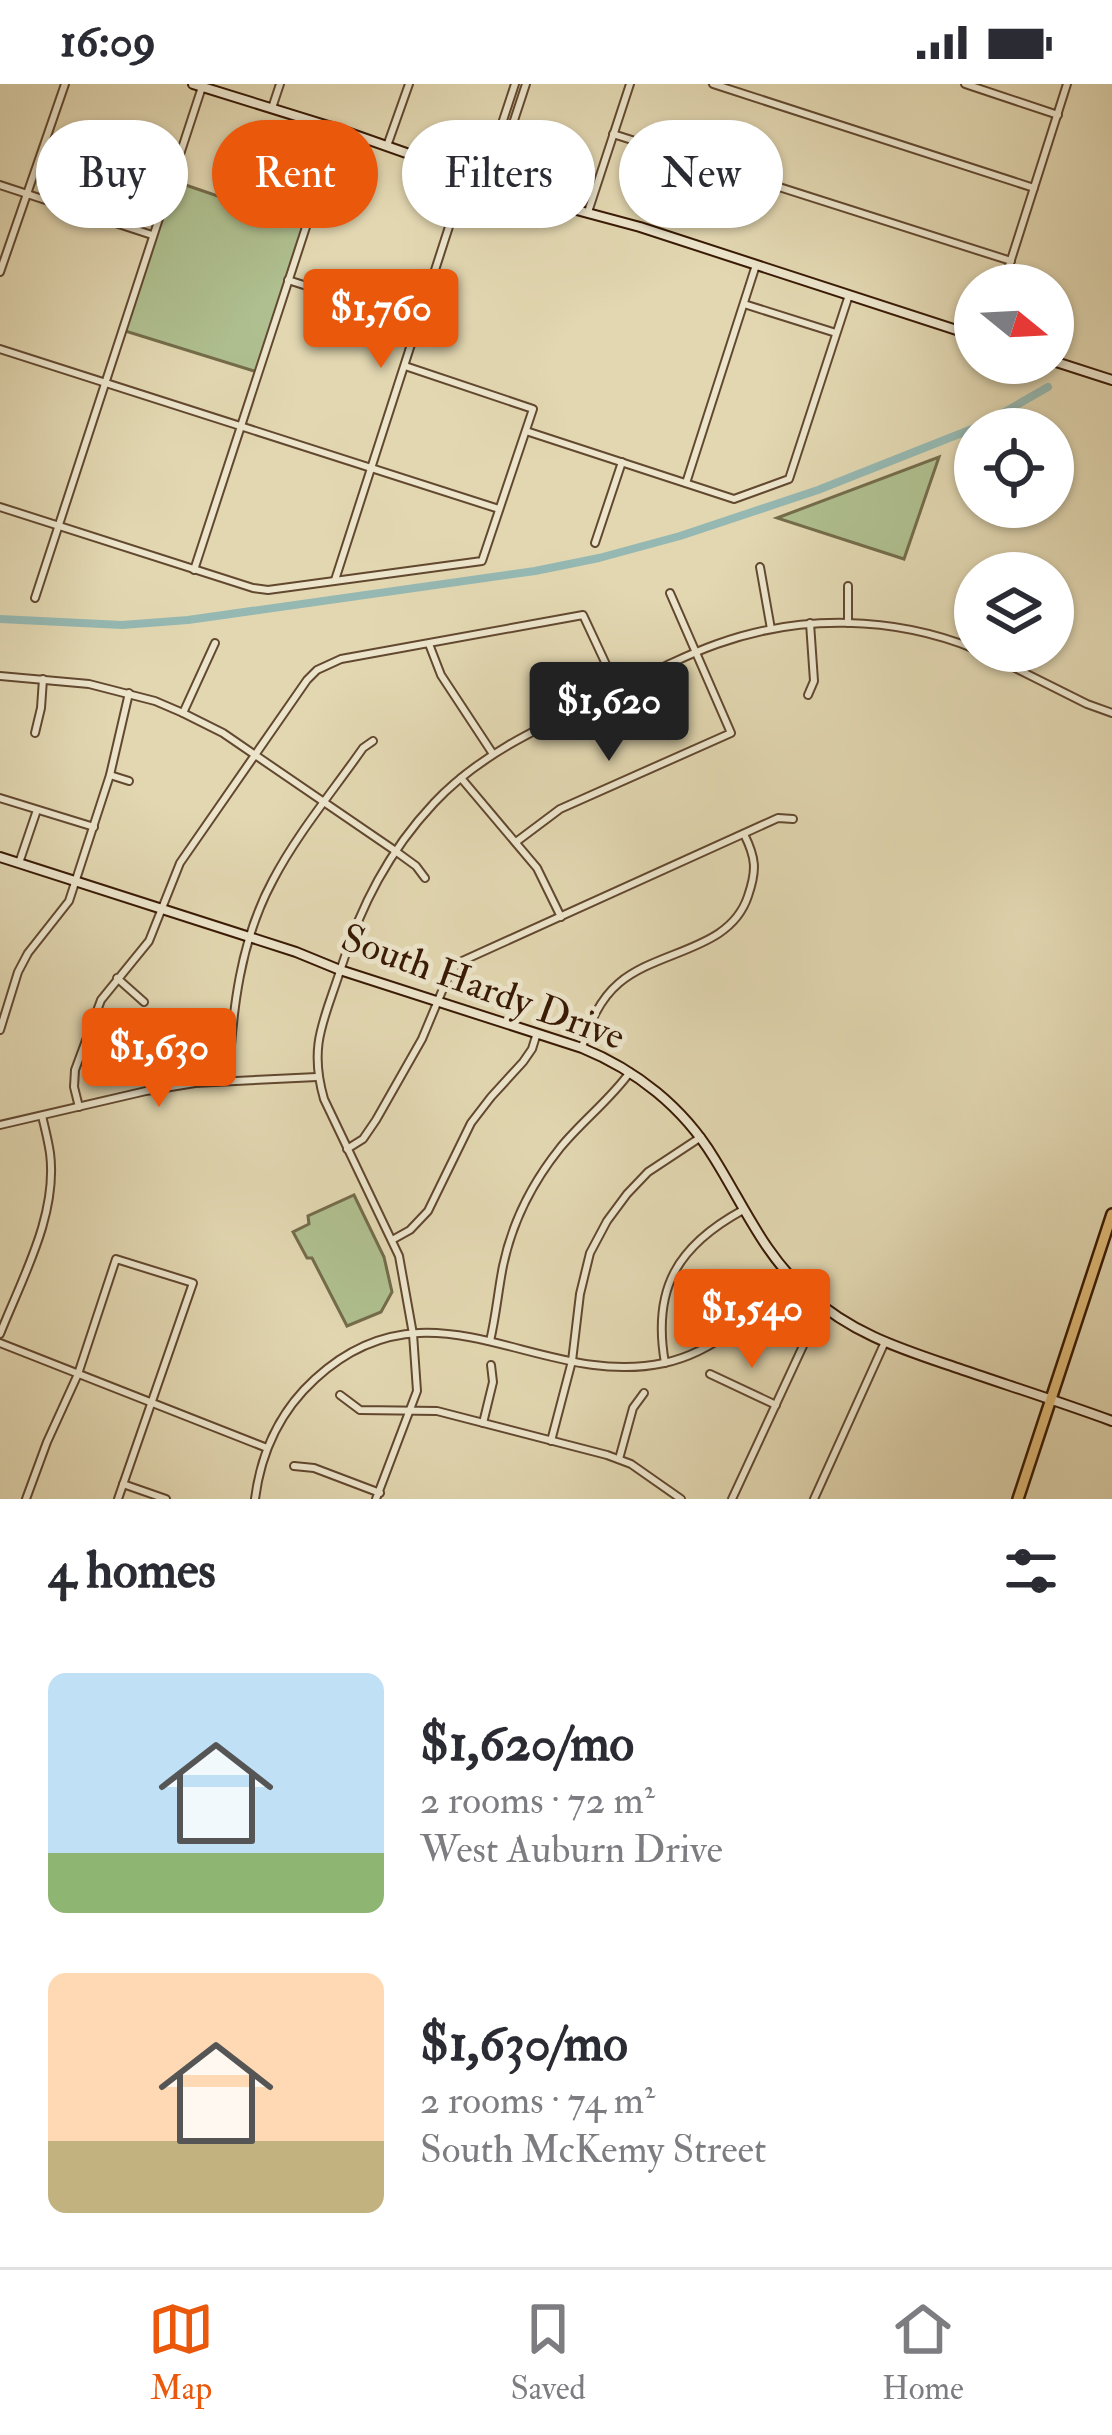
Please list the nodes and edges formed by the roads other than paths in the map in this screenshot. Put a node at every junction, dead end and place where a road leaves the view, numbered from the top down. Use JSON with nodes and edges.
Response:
{"nodes":[{"id":1,"x":65,"y":84,"type":"edge"},
{"id":2,"x":280,"y":84,"type":"edge"},
{"id":3,"x":409,"y":84,"type":"edge"},
{"id":4,"x":515,"y":84,"type":"edge"},
{"id":5,"x":526,"y":84,"type":"edge"},
{"id":6,"x":629,"y":84,"type":"edge"},
{"id":7,"x":713,"y":84,"type":"edge"},
{"id":8,"x":965,"y":84,"type":"edge"},
{"id":9,"x":1067,"y":84,"type":"edge"},
{"id":10,"x":197,"y":85,"type":"edge"},
{"id":11,"x":272,"y":108,"type":"junction"},
{"id":12,"x":1058,"y":115,"type":"junction"},
{"id":13,"x":310,"y":120,"type":"edge"},
{"id":14,"x":503,"y":120,"type":"edge"},
{"id":15,"x":514,"y":120,"type":"edge"},
{"id":16,"x":613,"y":134,"type":"junction"},
{"id":17,"x":378,"y":143,"type":"edge"},
{"id":18,"x":387,"y":146,"type":"junction"},
{"id":19,"x":402,"y":151,"type":"edge"},
{"id":20,"x":0,"y":185,"type":"edge"},
{"id":21,"x":1034,"y":188,"type":"junction"},
{"id":22,"x":595,"y":189,"type":"edge"},
{"id":23,"x":28,"y":194,"type":"junction"},
{"id":24,"x":595,"y":216,"type":"edge"},
{"id":25,"x":305,"y":228,"type":"edge"},
{"id":26,"x":449,"y":228,"type":"edge"},
{"id":27,"x":152,"y":235,"type":"junction"},
{"id":28,"x":1011,"y":261,"type":"junction"},
{"id":29,"x":1010,"y":264,"type":"edge"},
{"id":30,"x":756,"y":265,"type":"junction"},
{"id":31,"x":0,"y":272,"type":"edge"},
{"id":32,"x":287,"y":280,"type":"junction"},
{"id":33,"x":849,"y":295,"type":"junction"},
{"id":34,"x":744,"y":304,"type":"junction"},
{"id":35,"x":419,"y":322,"type":"junction"},
{"id":36,"x":954,"y":329,"type":"edge"},
{"id":37,"x":836,"y":334,"type":"junction"},
{"id":38,"x":0,"y":349,"type":"edge"},
{"id":39,"x":405,"y":366,"type":"junction"},
{"id":40,"x":1074,"y":368,"type":"edge"},
{"id":41,"x":1112,"y":380,"type":"edge"},
{"id":42,"x":105,"y":382,"type":"junction"},
{"id":43,"x":241,"y":424,"type":"junction"},
{"id":44,"x":526,"y":431,"type":"junction"},
{"id":45,"x":622,"y":462,"type":"junction"},
{"id":46,"x":371,"y":468,"type":"junction"},
{"id":47,"x":686,"y":483,"type":"junction"},
{"id":48,"x":0,"y":507,"type":"edge"},
{"id":49,"x":499,"y":509,"type":"junction"},
{"id":50,"x":58,"y":526,"type":"junction"},
{"id":51,"x":595,"y":543,"type":"dead end"},
{"id":52,"x":760,"y":567,"type":"dead end"},
{"id":53,"x":194,"y":570,"type":"junction"},
{"id":54,"x":335,"y":580,"type":"junction"},
{"id":55,"x":848,"y":586,"type":"dead end"},
{"id":56,"x":670,"y":593,"type":"dead end"},
{"id":57,"x":35,"y":598,"type":"dead end"},
{"id":58,"x":810,"y":623,"type":"junction"},
{"id":59,"x":848,"y":623,"type":"junction"},
{"id":60,"x":771,"y":629,"type":"junction"},
{"id":61,"x":954,"y":642,"type":"edge"},
{"id":62,"x":215,"y":643,"type":"dead end"},
{"id":63,"x":429,"y":644,"type":"junction"},
{"id":64,"x":696,"y":652,"type":"junction"},
{"id":65,"x":1022,"y":672,"type":"edge"},
{"id":66,"x":0,"y":676,"type":"edge"},
{"id":67,"x":43,"y":679,"type":"junction"},
{"id":68,"x":618,"y":690,"type":"junction"},
{"id":69,"x":129,"y":693,"type":"junction"},
{"id":70,"x":808,"y":694,"type":"dead end"},
{"id":71,"x":184,"y":713,"type":"junction"},
{"id":72,"x":1112,"y":713,"type":"edge"},
{"id":73,"x":35,"y":734,"type":"dead end"},
{"id":74,"x":373,"y":741,"type":"dead end"},
{"id":75,"x":255,"y":754,"type":"junction"},
{"id":76,"x":493,"y":754,"type":"junction"},
{"id":77,"x":110,"y":776,"type":"junction"},
{"id":78,"x":460,"y":778,"type":"junction"},
{"id":79,"x":129,"y":781,"type":"dead end"},
{"id":80,"x":0,"y":798,"type":"edge"},
{"id":81,"x":325,"y":802,"type":"junction"},
{"id":82,"x":37,"y":809,"type":"junction"},
{"id":83,"x":793,"y":819,"type":"dead end"},
{"id":84,"x":94,"y":827,"type":"junction"},
{"id":85,"x":744,"y":834,"type":"junction"},
{"id":86,"x":516,"y":842,"type":"junction"},
{"id":87,"x":394,"y":850,"type":"junction"},
{"id":88,"x":0,"y":857,"type":"edge"},
{"id":89,"x":19,"y":863,"type":"junction"},
{"id":90,"x":425,"y":878,"type":"dead end"},
{"id":91,"x":76,"y":881,"type":"junction"},
{"id":92,"x":161,"y":909,"type":"junction"},
{"id":93,"x":560,"y":917,"type":"junction"},
{"id":94,"x":251,"y":938,"type":"junction"},
{"id":95,"x":340,"y":970,"type":"junction"},
{"id":96,"x":117,"y":978,"type":"junction"},
{"id":97,"x":438,"y":1001,"type":"junction"},
{"id":98,"x":144,"y":1002,"type":"dead end"},
{"id":99,"x":0,"y":1030,"type":"edge"},
{"id":100,"x":537,"y":1033,"type":"junction"},
{"id":101,"x":582,"y":1048,"type":"junction"},
{"id":102,"x":630,"y":1072,"type":"junction"},
{"id":103,"x":317,"y":1077,"type":"junction"},
{"id":104,"x":229,"y":1079,"type":"junction"},
{"id":105,"x":79,"y":1107,"type":"junction"},
{"id":106,"x":42,"y":1116,"type":"junction"},
{"id":107,"x":0,"y":1125,"type":"edge"},
{"id":108,"x":701,"y":1137,"type":"junction"},
{"id":109,"x":347,"y":1149,"type":"junction"},
{"id":110,"x":742,"y":1210,"type":"junction"},
{"id":111,"x":1112,"y":1214,"type":"edge"},
{"id":112,"x":392,"y":1240,"type":"junction"},
{"id":113,"x":790,"y":1277,"type":"junction"},
{"id":114,"x":822,"y":1306,"type":"junction"},
{"id":115,"x":0,"y":1334,"type":"edge"},
{"id":116,"x":412,"y":1334,"type":"junction"},
{"id":117,"x":490,"y":1341,"type":"junction"},
{"id":118,"x":0,"y":1343,"type":"edge"},
{"id":119,"x":884,"y":1344,"type":"junction"},
{"id":120,"x":572,"y":1361,"type":"junction"},
{"id":121,"x":665,"y":1363,"type":"junction"},
{"id":122,"x":491,"y":1365,"type":"dead end"},
{"id":123,"x":77,"y":1374,"type":"junction"},
{"id":124,"x":710,"y":1375,"type":"dead end"},
{"id":125,"x":644,"y":1393,"type":"dead end"},
{"id":126,"x":340,"y":1395,"type":"dead end"},
{"id":127,"x":1051,"y":1400,"type":"junction"},
{"id":128,"x":152,"y":1403,"type":"junction"},
{"id":129,"x":776,"y":1405,"type":"junction"},
{"id":130,"x":411,"y":1409,"type":"junction"},
{"id":131,"x":1112,"y":1421,"type":"edge"},
{"id":132,"x":483,"y":1423,"type":"junction"},
{"id":133,"x":551,"y":1441,"type":"junction"},
{"id":134,"x":267,"y":1448,"type":"junction"},
{"id":135,"x":619,"y":1459,"type":"junction"},
{"id":136,"x":294,"y":1466,"type":"dead end"},
{"id":137,"x":123,"y":1484,"type":"junction"},
{"id":138,"x":378,"y":1496,"type":"edge"},
{"id":139,"x":26,"y":1499,"type":"edge"},
{"id":140,"x":118,"y":1499,"type":"edge"},
{"id":141,"x":166,"y":1499,"type":"edge"},
{"id":142,"x":255,"y":1499,"type":"edge"},
{"id":143,"x":681,"y":1499,"type":"edge"},
{"id":144,"x":732,"y":1499,"type":"edge"},
{"id":145,"x":814,"y":1499,"type":"edge"},
{"id":146,"x":1018,"y":1499,"type":"edge"}],
"edges":[{"from":1,"to":23,"type":"street"},
{"from":2,"to":11,"type":"street"},
{"from":3,"to":18,"type":"street"},
{"from":4,"to":14,"type":"street"},
{"from":5,"to":15,"type":"street"},
{"from":6,"to":16,"type":"street"},
{"from":7,"to":21,"type":"street"},
{"from":8,"to":12,"type":"street"},
{"from":9,"to":12,"type":"street"},
{"from":10,"to":11,"type":"street"},
{"from":10,"to":27,"type":"street"},
{"from":11,"to":13,"type":"street"},
{"from":12,"to":21,"type":"street"},
{"from":16,"to":22,"type":"street"},
{"from":16,"to":28,"type":"street"},
{"from":17,"to":18,"type":"street"},
{"from":18,"to":19,"type":"street"},
{"from":20,"to":23,"type":"street"},
{"from":21,"to":28,"type":"street"},
{"from":23,"to":27,"type":"street"},
{"from":23,"to":31,"type":"street"},
{"from":24,"to":30,"type":"street"},
{"from":25,"to":32,"type":"street"},
{"from":26,"to":35,"type":"street"},
{"from":27,"to":42,"type":"street"},
{"from":28,"to":29,"type":"street"},
{"from":30,"to":33,"type":"street"},
{"from":30,"to":34,"type":"street"},
{"from":32,"to":35,"type":"street"},
{"from":32,"to":43,"type":"street"},
{"from":33,"to":36,"type":"street"},
{"from":33,"to":37,"type":"street"},
{"from":34,"to":37,"type":"street"},
{"from":34,"to":47,"type":"street"},
{"from":35,"to":39,"type":"street"},
{"from":37,"to":47,"type":"street"},
{"from":38,"to":42,"type":"street"},
{"from":39,"to":44,"type":"street"},
{"from":39,"to":46,"type":"street"},
{"from":40,"to":41,"type":"street"},
{"from":42,"to":43,"type":"street"},
{"from":42,"to":50,"type":"street"},
{"from":43,"to":46,"type":"street"},
{"from":43,"to":53,"type":"street"},
{"from":44,"to":45,"type":"street"},
{"from":44,"to":49,"type":"street"},
{"from":45,"to":47,"type":"street"},
{"from":45,"to":51,"type":"street"},
{"from":46,"to":49,"type":"street"},
{"from":46,"to":54,"type":"street"},
{"from":48,"to":50,"type":"street"},
{"from":49,"to":54,"type":"street"},
{"from":50,"to":53,"type":"street"},
{"from":50,"to":57,"type":"street"},
{"from":52,"to":60,"type":"street"},
{"from":53,"to":54,"type":"street"},
{"from":55,"to":59,"type":"street"},
{"from":56,"to":64,"type":"street"},
{"from":58,"to":59,"type":"street"},
{"from":58,"to":60,"type":"street"},
{"from":58,"to":70,"type":"street"},
{"from":59,"to":61,"type":"street"},
{"from":60,"to":64,"type":"street"},
{"from":62,"to":71,"type":"street"},
{"from":63,"to":68,"type":"street"},
{"from":63,"to":75,"type":"street"},
{"from":63,"to":76,"type":"street"},
{"from":64,"to":68,"type":"street"},
{"from":64,"to":86,"type":"street"},
{"from":65,"to":72,"type":"street"},
{"from":66,"to":67,"type":"street"},
{"from":67,"to":69,"type":"street"},
{"from":67,"to":73,"type":"street"},
{"from":68,"to":76,"type":"street"},
{"from":69,"to":71,"type":"street"},
{"from":69,"to":77,"type":"street"},
{"from":71,"to":75,"type":"street"},
{"from":74,"to":81,"type":"street"},
{"from":75,"to":81,"type":"street"},
{"from":75,"to":92,"type":"street"},
{"from":76,"to":78,"type":"street"},
{"from":77,"to":79,"type":"street"},
{"from":77,"to":84,"type":"street"},
{"from":78,"to":86,"type":"street"},
{"from":78,"to":87,"type":"street"},
{"from":80,"to":82,"type":"street"},
{"from":81,"to":87,"type":"street"},
{"from":81,"to":94,"type":"street"},
{"from":82,"to":84,"type":"street"},
{"from":82,"to":89,"type":"street"},
{"from":83,"to":85,"type":"street"},
{"from":84,"to":91,"type":"street"},
{"from":85,"to":93,"type":"street"},
{"from":85,"to":101,"type":"street"},
{"from":86,"to":93,"type":"street"},
{"from":87,"to":90,"type":"street"},
{"from":87,"to":95,"type":"street"},
{"from":88,"to":89,"type":"street","name":"South Hardy Drive"},
{"from":89,"to":91,"type":"street","name":"South Hardy Drive"},
{"from":91,"to":92,"type":"street","name":"South Hardy Drive"},
{"from":91,"to":99,"type":"street"},
{"from":92,"to":94,"type":"street","name":"South Hardy Drive"},
{"from":92,"to":96,"type":"street"},
{"from":93,"to":97,"type":"street"},
{"from":94,"to":95,"type":"street","name":"South Hardy Drive"},
{"from":94,"to":104,"type":"street"},
{"from":95,"to":97,"type":"street","name":"South Hardy Drive"},
{"from":95,"to":103,"type":"street"},
{"from":96,"to":98,"type":"street"},
{"from":96,"to":105,"type":"street"},
{"from":97,"to":100,"type":"street","name":"South Hardy Drive"},
{"from":97,"to":109,"type":"street"},
{"from":100,"to":101,"type":"street","name":"South Hardy Drive"},
{"from":100,"to":112,"type":"street"},
{"from":101,"to":102,"type":"street","name":"South Hardy Drive"},
{"from":102,"to":108,"type":"street","name":"South Hardy Drive"},
{"from":102,"to":117,"type":"street"},
{"from":103,"to":104,"type":"street"},
{"from":103,"to":109,"type":"street"},
{"from":104,"to":105,"type":"street"},
{"from":105,"to":106,"type":"street"},
{"from":106,"to":107,"type":"street"},
{"from":106,"to":115,"type":"street"},
{"from":108,"to":110,"type":"street","name":"South Hardy Drive"},
{"from":108,"to":120,"type":"street"},
{"from":109,"to":112,"type":"street"},
{"from":110,"to":113,"type":"street","name":"South Hardy Drive"},
{"from":110,"to":121,"type":"street"},
{"from":111,"to":127,"type":"main road"},
{"from":112,"to":116,"type":"street"},
{"from":113,"to":114,"type":"street","name":"South Hardy Drive"},
{"from":113,"to":121,"type":"street"},
{"from":114,"to":119,"type":"street","name":"South Hardy Drive"},
{"from":114,"to":129,"type":"street"},
{"from":116,"to":117,"type":"street"},
{"from":116,"to":130,"type":"street"},
{"from":116,"to":134,"type":"street"},
{"from":117,"to":120,"type":"street"},
{"from":118,"to":123,"type":"street"},
{"from":119,"to":127,"type":"street","name":"South Hardy Drive"},
{"from":119,"to":145,"type":"street"},
{"from":120,"to":121,"type":"street"},
{"from":120,"to":133,"type":"street"},
{"from":122,"to":132,"type":"street"},
{"from":123,"to":128,"type":"street"},
{"from":123,"to":128,"type":"street"},
{"from":123,"to":139,"type":"street"},
{"from":124,"to":129,"type":"street"},
{"from":125,"to":135,"type":"street"},
{"from":126,"to":130,"type":"street"},
{"from":127,"to":131,"type":"street","name":"South Hardy Drive"},
{"from":127,"to":146,"type":"main road"},
{"from":128,"to":134,"type":"street"},
{"from":128,"to":137,"type":"street"},
{"from":129,"to":144,"type":"street"},
{"from":130,"to":132,"type":"street"},
{"from":130,"to":138,"type":"street"},
{"from":132,"to":133,"type":"street"},
{"from":133,"to":135,"type":"street"},
{"from":134,"to":142,"type":"street"},
{"from":135,"to":143,"type":"street"},
{"from":136,"to":138,"type":"street"},
{"from":137,"to":140,"type":"street"},
{"from":137,"to":141,"type":"street"}]}
